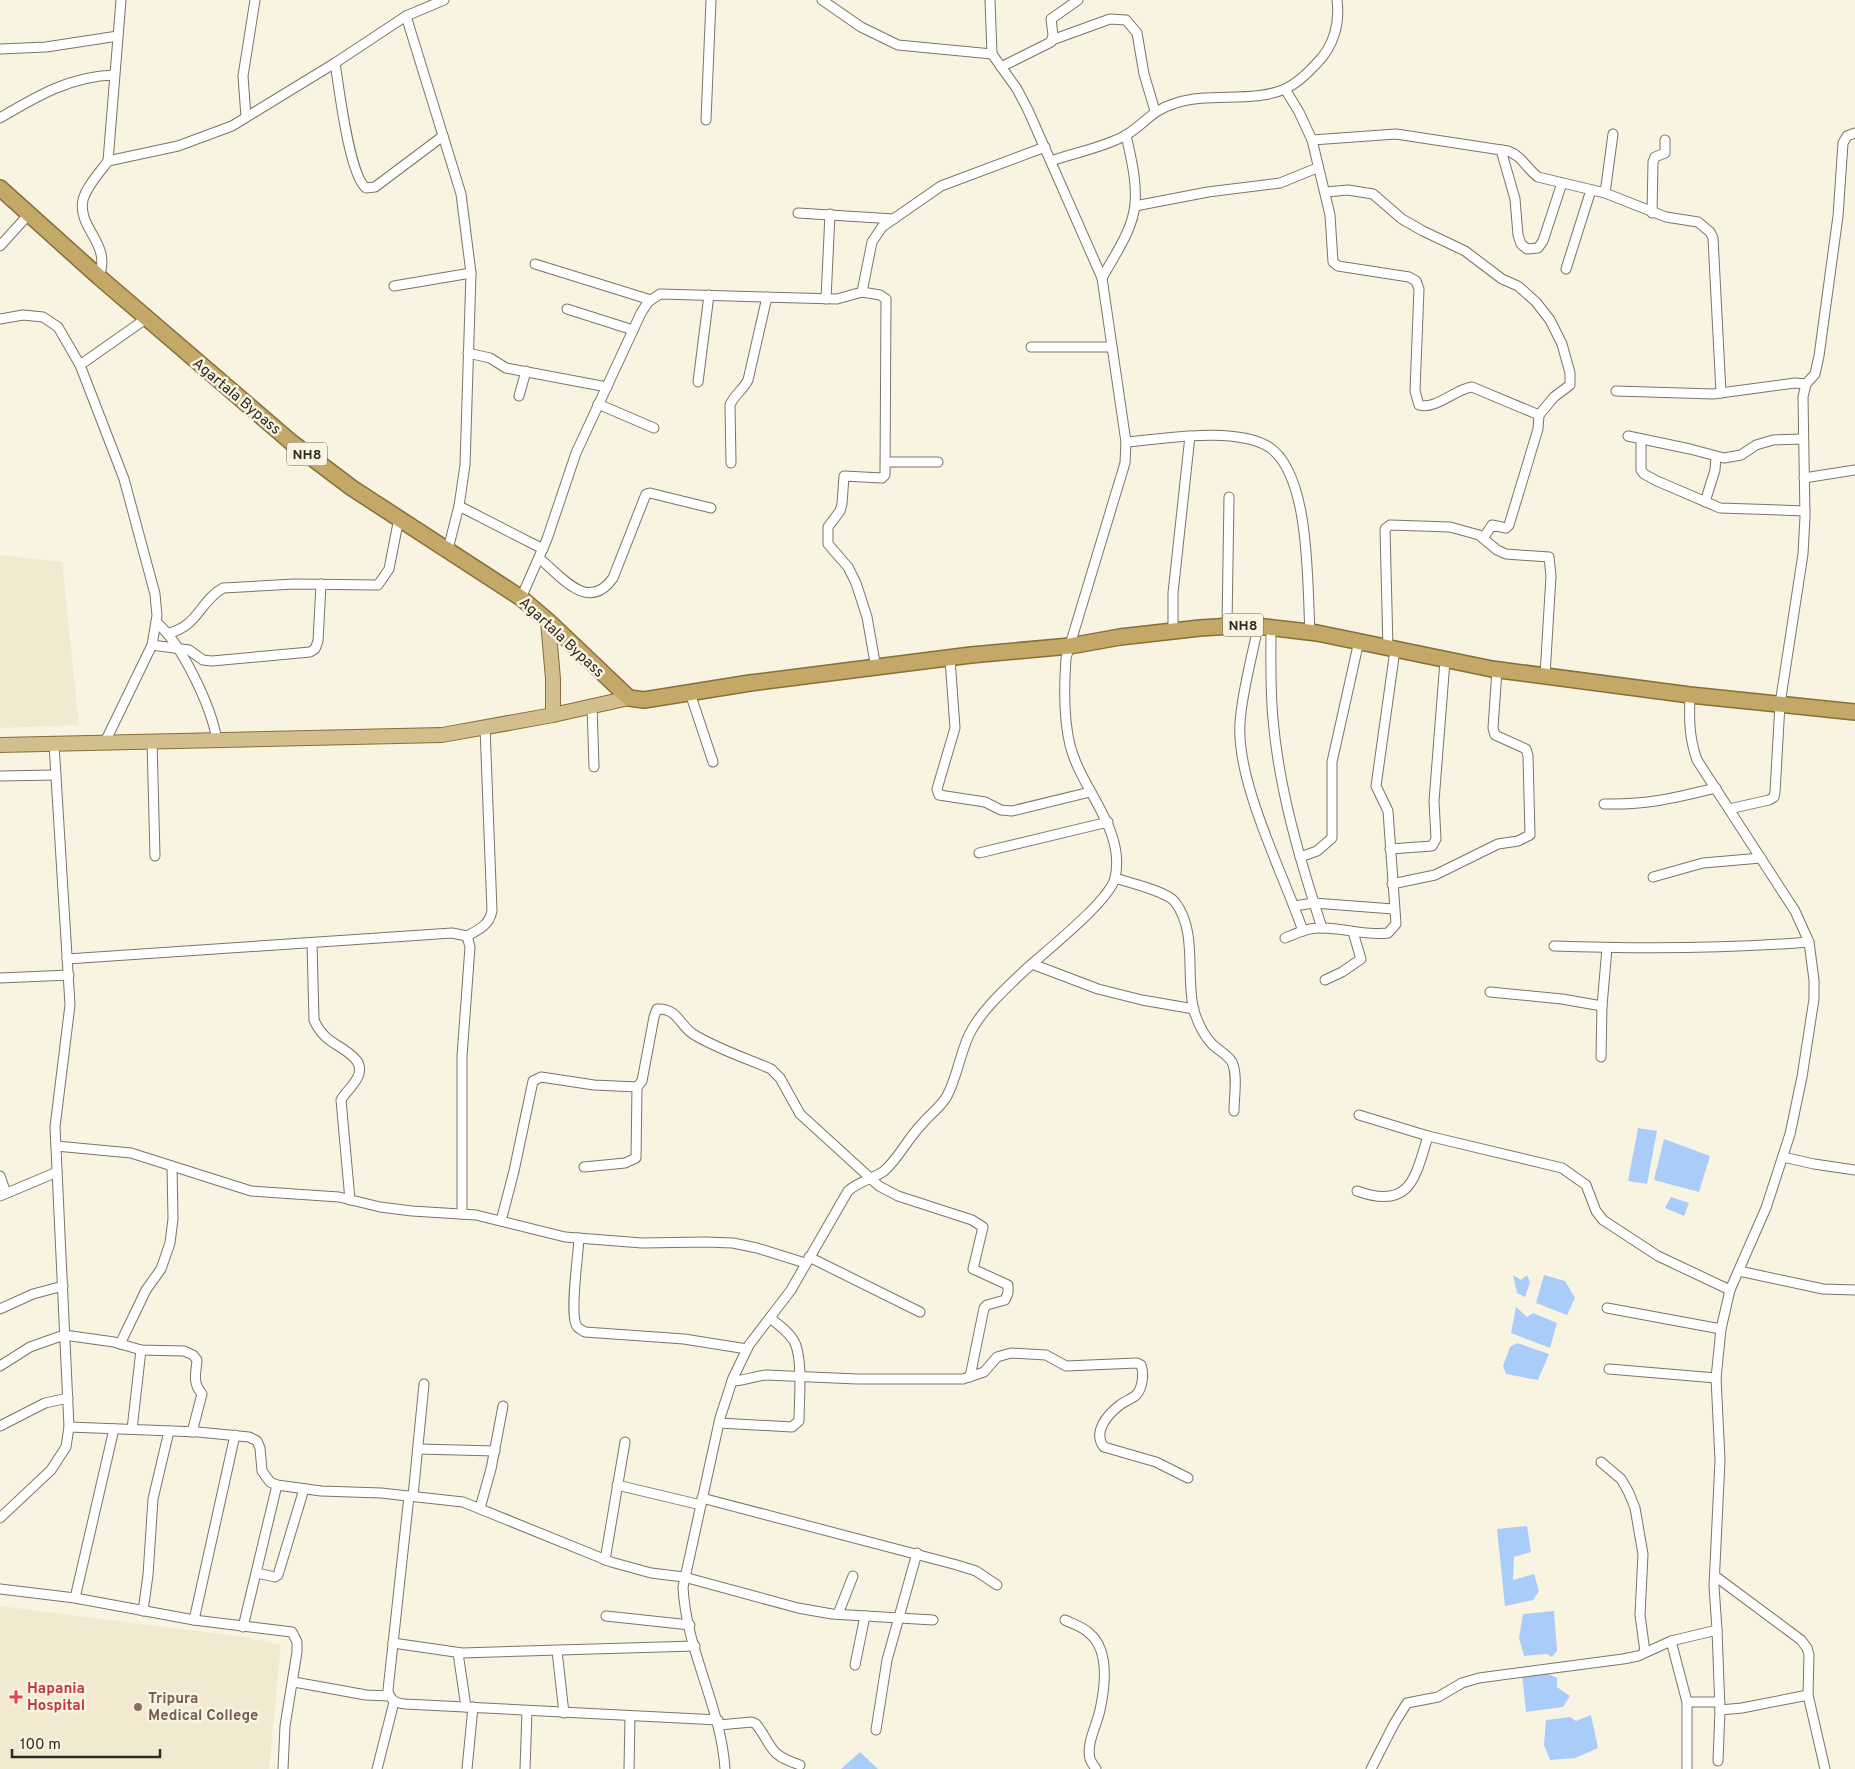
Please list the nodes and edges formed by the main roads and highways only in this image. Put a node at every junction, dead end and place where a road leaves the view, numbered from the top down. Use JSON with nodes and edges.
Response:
{"nodes":[{"id":1,"x":0,"y":188,"type":"edge"},
{"id":2,"x":548,"y":621,"type":"junction"},
{"id":3,"x":629,"y":698,"type":"junction"},
{"id":4,"x":1855,"y":712,"type":"edge"},
{"id":5,"x":553,"y":715,"type":"junction"},
{"id":6,"x":0,"y":745,"type":"edge"}],
"edges":[{"from":1,"to":2,"type":"highway","name":"Agartala Bypass","number":"NH8"},
{"from":2,"to":3,"type":"highway","name":"Agartala Bypass","number":"NH8"},
{"from":2,"to":5,"type":"main road"},
{"from":3,"to":4,"type":"highway","number":"NH8"},
{"from":3,"to":5,"type":"main road"},
{"from":5,"to":6,"type":"main road"}]}
